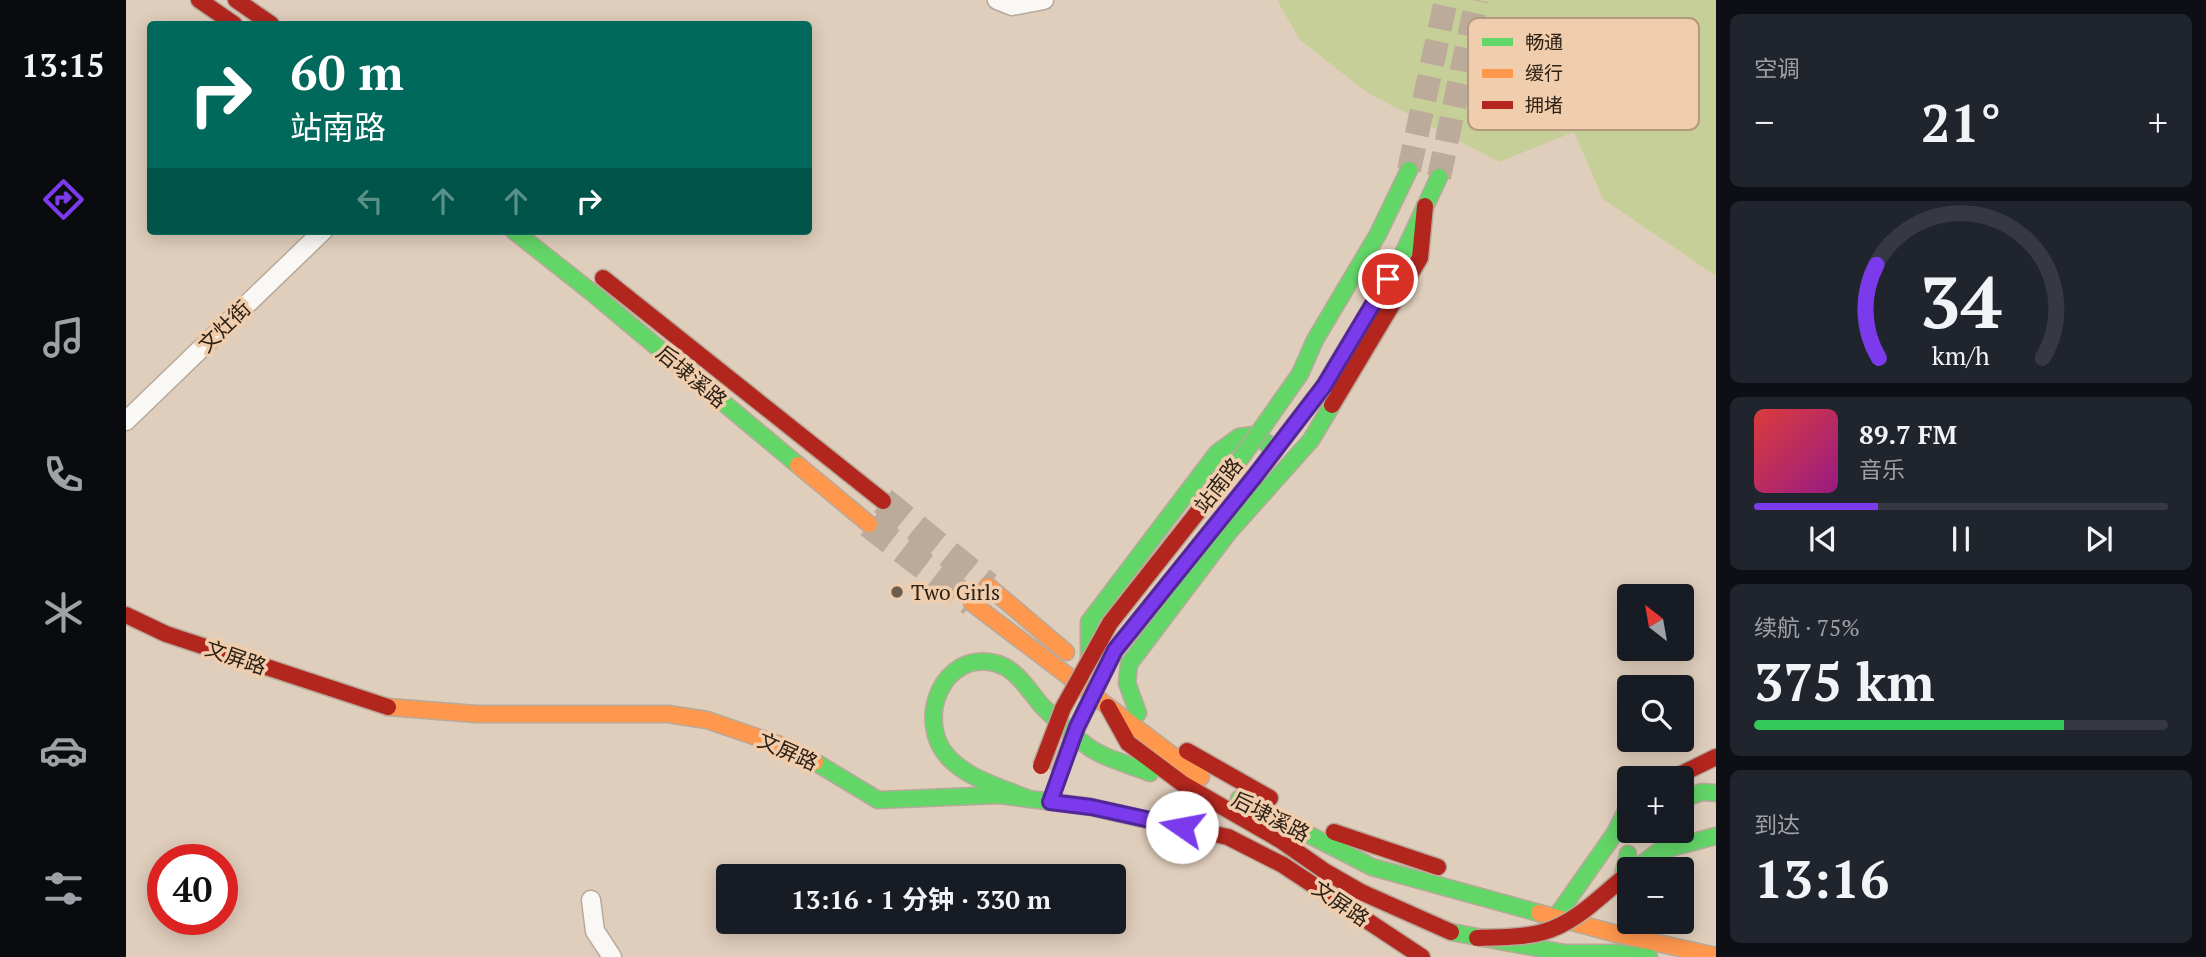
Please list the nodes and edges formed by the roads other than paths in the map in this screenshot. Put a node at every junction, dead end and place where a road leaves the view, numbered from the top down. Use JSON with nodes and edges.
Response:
{"nodes":[{"id":1,"x":199,"y":0,"type":"edge"},
{"id":2,"x":236,"y":0,"type":"edge"},
{"id":3,"x":997,"y":0,"type":"edge"},
{"id":4,"x":1044,"y":0,"type":"edge"},
{"id":5,"x":230,"y":21,"type":"edge"},
{"id":6,"x":267,"y":21,"type":"edge"},
{"id":7,"x":1409,"y":170,"type":"tunnel mouth"},
{"id":8,"x":1439,"y":177,"type":"tunnel mouth"},
{"id":9,"x":1425,"y":206,"type":"junction"},
{"id":10,"x":319,"y":235,"type":"edge"},
{"id":11,"x":519,"y":235,"type":"edge"},
{"id":12,"x":588,"y":266,"type":"dead end"},
{"id":13,"x":126,"y":421,"type":"edge"},
{"id":14,"x":1257,"y":500,"type":"junction"},
{"id":15,"x":883,"y":501,"type":"tunnel mouth"},
{"id":16,"x":869,"y":524,"type":"tunnel mouth"},
{"id":17,"x":988,"y":586,"type":"tunnel mouth"},
{"id":18,"x":972,"y":603,"type":"tunnel mouth"},
{"id":19,"x":126,"y":615,"type":"edge"},
{"id":20,"x":1088,"y":660,"type":"junction"},
{"id":21,"x":1108,"y":707,"type":"junction"},
{"id":22,"x":1138,"y":713,"type":"junction"},
{"id":23,"x":1716,"y":757,"type":"edge"},
{"id":24,"x":1694,"y":768,"type":"edge"},
{"id":25,"x":1035,"y":782,"type":"junction"},
{"id":26,"x":1188,"y":788,"type":"junction"},
{"id":27,"x":1716,"y":793,"type":"edge"},
{"id":28,"x":1694,"y":795,"type":"edge"},
{"id":29,"x":1716,"y":801,"type":"edge"},
{"id":30,"x":1050,"y":802,"type":"junction"},
{"id":31,"x":1694,"y":803,"type":"edge"},
{"id":32,"x":1617,"y":829,"type":"edge"},
{"id":33,"x":1615,"y":833,"type":"joint"},
{"id":34,"x":1716,"y":836,"type":"edge"},
{"id":35,"x":1651,"y":857,"type":"edge"},
{"id":36,"x":1617,"y":883,"type":"edge"},
{"id":37,"x":591,"y":900,"type":"dead end"},
{"id":38,"x":1560,"y":911,"type":"junction"},
{"id":39,"x":1617,"y":918,"type":"edge"},
{"id":40,"x":1477,"y":938,"type":"junction"},
{"id":41,"x":1716,"y":956,"type":"edge"},
{"id":42,"x":611,"y":957,"type":"edge"},
{"id":43,"x":1422,"y":957,"type":"edge"},
{"id":44,"x":1649,"y":957,"type":"edge"}],
"edges":[{"from":1,"to":5,"type":"main road"},
{"from":2,"to":6,"type":"main road"},
{"from":3,"to":4,"type":"street"},
{"from":7,"to":20,"type":"main road","name":"站南路","bridge":true},
{"from":8,"to":9,"type":"main road","name":"站南路"},
{"from":9,"to":14,"type":"main road"},
{"from":9,"to":30,"type":"main road","name":"站南路","bridge":true},
{"from":10,"to":13,"type":"street","name":"文灶街"},
{"from":11,"to":16,"type":"main road","name":"后埭溪路"},
{"from":12,"to":15,"type":"main road","name":"后埭溪路"},
{"from":14,"to":20,"type":"main road"},
{"from":14,"to":22,"type":"main road"},
{"from":17,"to":22,"type":"main road"},
{"from":18,"to":21,"type":"main road","name":"后埭溪路"},
{"from":19,"to":25,"type":"main road","name":"文屏路"},
{"from":20,"to":25,"type":"main road","name":"站南路","bridge":true},
{"from":21,"to":26,"type":"main road"},
{"from":21,"to":38,"type":"main road","name":"后埭溪路"},
{"from":22,"to":38,"type":"main road"},
{"from":23,"to":24,"type":"main road"},
{"from":25,"to":26,"type":"main road"},
{"from":25,"to":30,"type":"main road","name":"文屏路"},
{"from":26,"to":40,"type":"main road"},
{"from":27,"to":28,"type":"main road"},
{"from":29,"to":31,"type":"main road"},
{"from":30,"to":43,"type":"main road","name":"文屏路"},
{"from":32,"to":33,"type":"main road"},
{"from":33,"to":38,"type":"main road"},
{"from":34,"to":35,"type":"main road"},
{"from":36,"to":40,"type":"main road","bridge":true},
{"from":37,"to":42,"type":"street"},
{"from":38,"to":39,"type":"main road"},
{"from":38,"to":41,"type":"main road","name":"后埭溪路"},
{"from":40,"to":44,"type":"main road","bridge":true}]}
